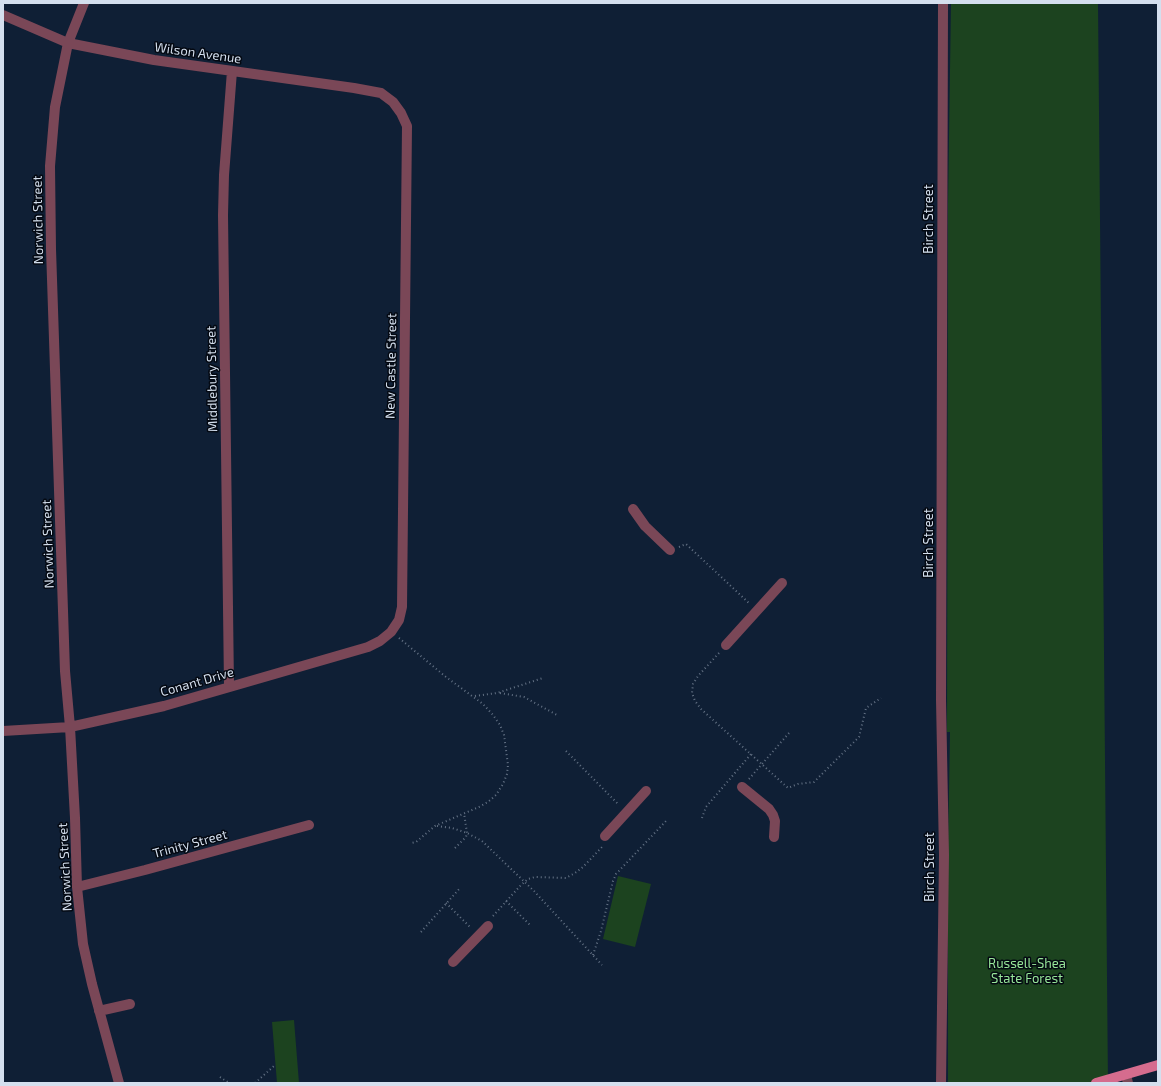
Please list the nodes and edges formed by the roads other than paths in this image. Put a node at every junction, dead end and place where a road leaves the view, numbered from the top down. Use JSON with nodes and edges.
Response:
{"nodes":[{"id":1,"x":84,"y":3,"type":"edge"},
{"id":2,"x":943,"y":3,"type":"edge"},
{"id":3,"x":3,"y":15,"type":"edge"},
{"id":4,"x":68,"y":43,"type":"junction"},
{"id":5,"x":232,"y":71,"type":"junction"},
{"id":6,"x":393,"y":102,"type":"joint"},
{"id":7,"x":633,"y":509,"type":"dead end"},
{"id":8,"x":670,"y":550,"type":"road end"},
{"id":9,"x":782,"y":583,"type":"dead end"},
{"id":10,"x":392,"y":632,"type":"joint"},
{"id":11,"x":726,"y":645,"type":"road end"},
{"id":12,"x":229,"y":686,"type":"junction"},
{"id":13,"x":70,"y":727,"type":"junction"},
{"id":14,"x":3,"y":731,"type":"edge"},
{"id":15,"x":742,"y":787,"type":"dead end"},
{"id":16,"x":646,"y":791,"type":"dead end"},
{"id":17,"x":309,"y":825,"type":"dead end"},
{"id":18,"x":605,"y":836,"type":"road end"},
{"id":19,"x":774,"y":837,"type":"dead end"},
{"id":20,"x":77,"y":887,"type":"junction"},
{"id":21,"x":488,"y":926,"type":"road end"},
{"id":22,"x":453,"y":962,"type":"dead end"},
{"id":23,"x":130,"y":1004,"type":"dead end"},
{"id":24,"x":99,"y":1011,"type":"junction"},
{"id":25,"x":1158,"y":1065,"type":"edge"},
{"id":26,"x":1127,"y":1079,"type":"edge"},
{"id":27,"x":119,"y":1083,"type":"edge"},
{"id":28,"x":941,"y":1083,"type":"edge"},
{"id":29,"x":1096,"y":1083,"type":"edge"}],
"edges":[{"from":1,"to":4,"type":"street","name":"Norwich Street"},
{"from":2,"to":28,"type":"street","name":"Birch Street"},
{"from":3,"to":4,"type":"street","name":"Wilson Avenue"},
{"from":4,"to":5,"type":"street","name":"Wilson Avenue"},
{"from":4,"to":13,"type":"street","name":"Norwich Street"},
{"from":5,"to":6,"type":"street","name":"Wilson Avenue"},
{"from":5,"to":12,"type":"street","name":"Middlebury Street"},
{"from":6,"to":10,"type":"street","name":"New Castle Street"},
{"from":7,"to":8,"type":"street"},
{"from":9,"to":11,"type":"street"},
{"from":10,"to":12,"type":"street","name":"Conant Drive"},
{"from":12,"to":13,"type":"street","name":"Conant Drive"},
{"from":13,"to":14,"type":"street","name":"Conant Drive"},
{"from":13,"to":20,"type":"street","name":"Norwich Street"},
{"from":15,"to":19,"type":"street"},
{"from":16,"to":18,"type":"street"},
{"from":17,"to":20,"type":"street","name":"Trinity Street"},
{"from":20,"to":24,"type":"street","name":"Norwich Street"},
{"from":21,"to":22,"type":"street"},
{"from":23,"to":24,"type":"street"},
{"from":24,"to":27,"type":"street","name":"Norwich Street"},
{"from":25,"to":26,"type":"main road"},
{"from":26,"to":29,"type":"main road"}]}
